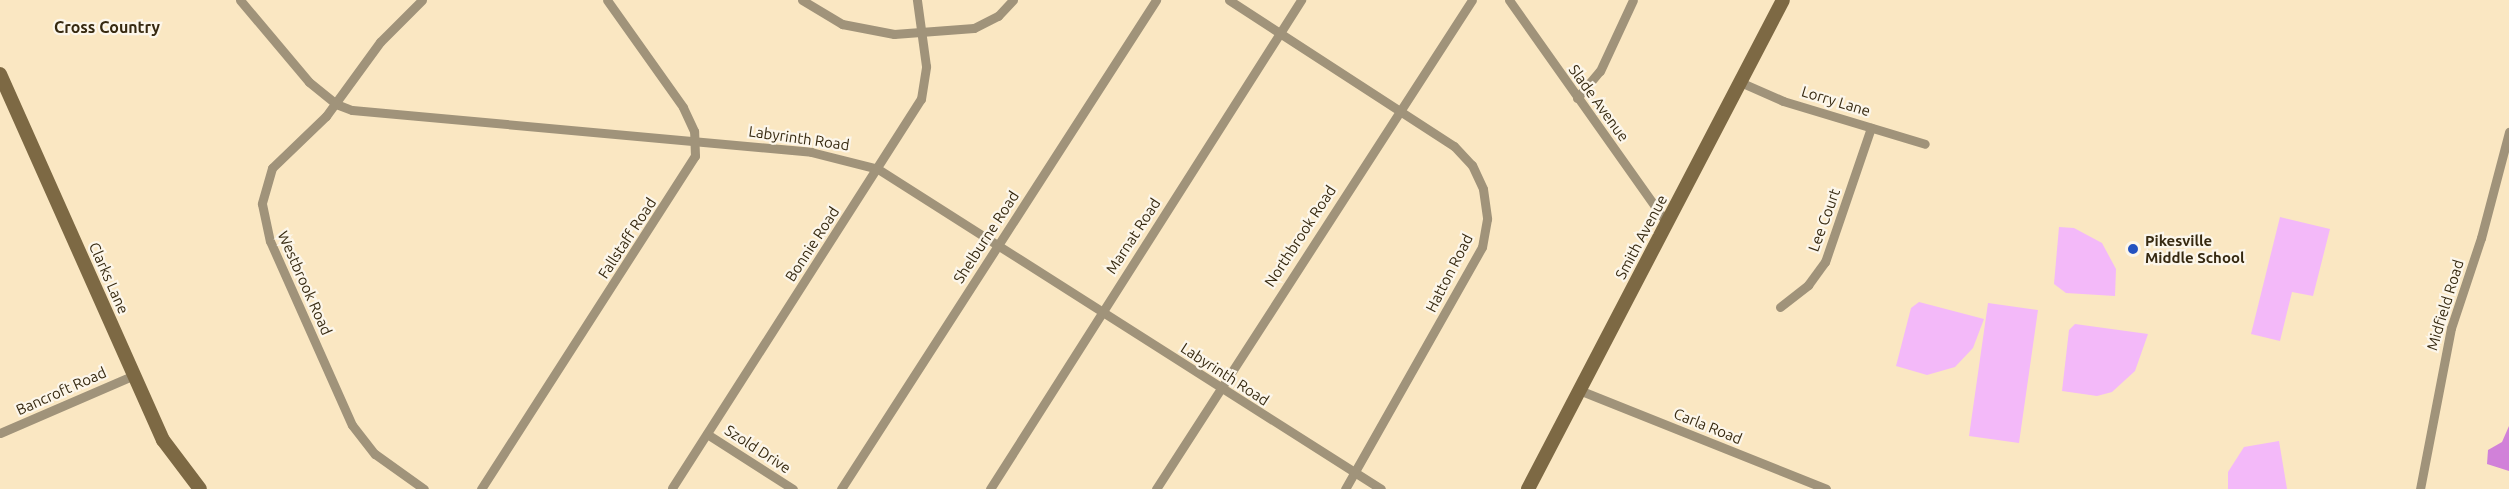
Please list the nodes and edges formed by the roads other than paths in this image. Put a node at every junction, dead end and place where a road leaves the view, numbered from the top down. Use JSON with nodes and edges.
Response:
{"nodes":[{"id":1,"x":240,"y":0,"type":"edge"},
{"id":2,"x":422,"y":0,"type":"edge"},
{"id":3,"x":607,"y":0,"type":"edge"},
{"id":4,"x":802,"y":0,"type":"edge"},
{"id":5,"x":917,"y":0,"type":"edge"},
{"id":6,"x":1012,"y":0,"type":"edge"},
{"id":7,"x":1156,"y":0,"type":"edge"},
{"id":8,"x":1229,"y":0,"type":"edge"},
{"id":9,"x":1301,"y":0,"type":"edge"},
{"id":10,"x":1472,"y":0,"type":"edge"},
{"id":11,"x":1509,"y":0,"type":"edge"},
{"id":12,"x":1633,"y":0,"type":"edge"},
{"id":13,"x":1783,"y":0,"type":"edge"},
{"id":14,"x":922,"y":33,"type":"junction"},
{"id":15,"x":1280,"y":33,"type":"junction"},
{"id":16,"x":0,"y":74,"type":"edge"},
{"id":17,"x":1740,"y":82,"type":"junction"},
{"id":18,"x":1577,"y":98,"type":"junction"},
{"id":19,"x":336,"y":104,"type":"junction"},
{"id":20,"x":1399,"y":110,"type":"junction"},
{"id":21,"x":1871,"y":128,"type":"junction"},
{"id":22,"x":2509,"y":132,"type":"edge"},
{"id":23,"x":696,"y":141,"type":"junction"},
{"id":24,"x":1925,"y":144,"type":"dead end"},
{"id":25,"x":878,"y":169,"type":"junction"},
{"id":26,"x":1667,"y":223,"type":"junction"},
{"id":27,"x":999,"y":245,"type":"junction"},
{"id":28,"x":1780,"y":307,"type":"dead end"},
{"id":29,"x":1102,"y":312,"type":"junction"},
{"id":30,"x":134,"y":375,"type":"junction"},
{"id":31,"x":1220,"y":389,"type":"junction"},
{"id":32,"x":1579,"y":390,"type":"junction"},
{"id":33,"x":0,"y":433,"type":"edge"},
{"id":34,"x":707,"y":434,"type":"junction"},
{"id":35,"x":1353,"y":474,"type":"junction"},
{"id":36,"x":672,"y":488,"type":"edge"},
{"id":37,"x":200,"y":489,"type":"edge"},
{"id":38,"x":424,"y":489,"type":"edge"},
{"id":39,"x":481,"y":489,"type":"edge"},
{"id":40,"x":793,"y":489,"type":"edge"},
{"id":41,"x":841,"y":489,"type":"edge"},
{"id":42,"x":990,"y":489,"type":"edge"},
{"id":43,"x":1156,"y":489,"type":"edge"},
{"id":44,"x":1345,"y":489,"type":"edge"},
{"id":45,"x":1380,"y":489,"type":"edge"},
{"id":46,"x":1528,"y":489,"type":"edge"},
{"id":47,"x":1826,"y":489,"type":"edge"},
{"id":48,"x":2420,"y":489,"type":"edge"}],
"edges":[{"from":1,"to":19,"type":"street","name":"Labyrinth Road"},
{"from":2,"to":19,"type":"street","name":"Westbrook Road"},
{"from":3,"to":23,"type":"street"},
{"from":4,"to":14,"type":"street"},
{"from":5,"to":14,"type":"street","name":"Bonnie Road"},
{"from":6,"to":14,"type":"street"},
{"from":7,"to":27,"type":"street","name":"Shelburne Road"},
{"from":8,"to":15,"type":"street","name":"Hatton Road"},
{"from":9,"to":15,"type":"street","name":"Marnat Road"},
{"from":10,"to":20,"type":"street","name":"Northbrook Road"},
{"from":11,"to":18,"type":"street","name":"Slade Avenue"},
{"from":12,"to":18,"type":"street"},
{"from":13,"to":17,"type":"main road","name":"Smith Avenue"},
{"from":14,"to":25,"type":"street","name":"Bonnie Road"},
{"from":15,"to":20,"type":"street","name":"Hatton Road"},
{"from":15,"to":29,"type":"street","name":"Marnat Road"},
{"from":16,"to":30,"type":"main road","name":"Clarks Lane"},
{"from":17,"to":21,"type":"street","name":"Lorry Lane"},
{"from":17,"to":26,"type":"main road","name":"Smith Avenue"},
{"from":18,"to":26,"type":"street","name":"Slade Avenue"},
{"from":19,"to":23,"type":"street","name":"Labyrinth Road"},
{"from":19,"to":38,"type":"street","name":"Westbrook Road"},
{"from":20,"to":31,"type":"street","name":"Northbrook Road"},
{"from":20,"to":35,"type":"street","name":"Hatton Road"},
{"from":21,"to":24,"type":"street","name":"Lorry Lane"},
{"from":21,"to":28,"type":"street","name":"Lee Court"},
{"from":22,"to":48,"type":"street","name":"Midfield Road"},
{"from":23,"to":25,"type":"street","name":"Labyrinth Road"},
{"from":23,"to":39,"type":"street","name":"Fallstaff Road"},
{"from":25,"to":27,"type":"street","name":"Labyrinth Road"},
{"from":25,"to":34,"type":"street","name":"Bonnie Road"},
{"from":26,"to":32,"type":"main road","name":"Smith Avenue"},
{"from":27,"to":29,"type":"street","name":"Labyrinth Road"},
{"from":27,"to":41,"type":"street","name":"Shelburne Road"},
{"from":29,"to":31,"type":"street","name":"Labyrinth Road"},
{"from":29,"to":42,"type":"street","name":"Marnat Road"},
{"from":30,"to":33,"type":"street","name":"Bancroft Road"},
{"from":30,"to":37,"type":"main road","name":"Clarks Lane"},
{"from":31,"to":35,"type":"street","name":"Labyrinth Road"},
{"from":31,"to":43,"type":"street","name":"Northbrook Road"},
{"from":32,"to":46,"type":"main road","name":"Smith Avenue"},
{"from":32,"to":47,"type":"street","name":"Carla Road"},
{"from":34,"to":36,"type":"street","name":"Bonnie Road"},
{"from":34,"to":40,"type":"street","name":"Szold Drive"},
{"from":35,"to":44,"type":"street","name":"Hatton Road"},
{"from":35,"to":45,"type":"street","name":"Labyrinth Road"}]}
